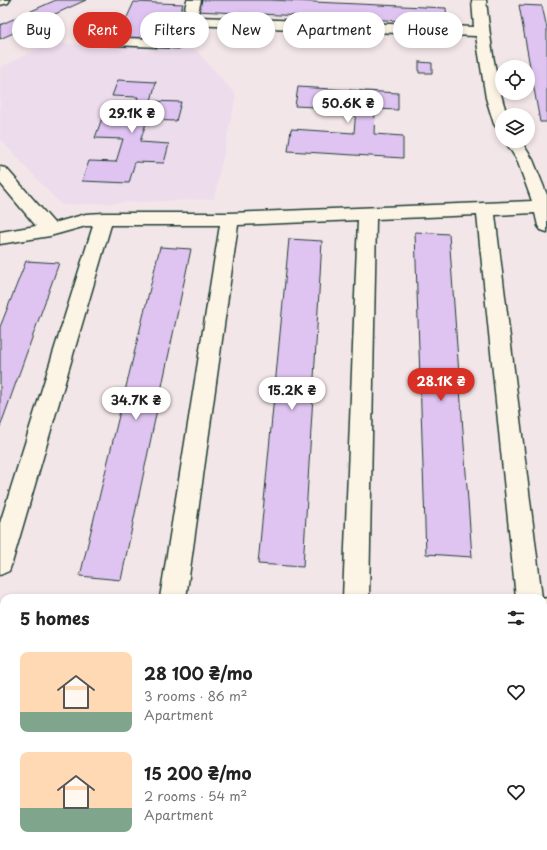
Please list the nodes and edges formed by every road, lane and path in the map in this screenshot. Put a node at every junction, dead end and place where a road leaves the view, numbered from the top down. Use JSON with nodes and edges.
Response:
{"nodes":[{"id":1,"x":3,"y":0,"type":"edge"},
{"id":2,"x":194,"y":0,"type":"edge"},
{"id":3,"x":479,"y":0,"type":"edge"},
{"id":4,"x":0,"y":2,"type":"edge"},
{"id":5,"x":191,"y":12,"type":"edge"},
{"id":6,"x":209,"y":22,"type":"edge"},
{"id":7,"x":482,"y":32,"type":"junction"},
{"id":8,"x":160,"y":48,"type":"edge"},
{"id":9,"x":179,"y":48,"type":"edge"},
{"id":10,"x":497,"y":108,"type":"edge"},
{"id":11,"x":517,"y":148,"type":"edge"},
{"id":12,"x":0,"y":172,"type":"edge"},
{"id":13,"x":485,"y":209,"type":"junction"},
{"id":14,"x":367,"y":213,"type":"junction"},
{"id":15,"x":545,"y":217,"type":"edge"},
{"id":16,"x":104,"y":219,"type":"junction"},
{"id":17,"x":230,"y":219,"type":"junction"},
{"id":18,"x":50,"y":230,"type":"junction"},
{"id":19,"x":0,"y":238,"type":"edge"},
{"id":20,"x":0,"y":563,"type":"edge"},
{"id":21,"x":173,"y":594,"type":"edge"},
{"id":22,"x":356,"y":594,"type":"edge"},
{"id":23,"x":528,"y":594,"type":"edge"}],
"edges":[{"from":1,"to":4,"type":"lane"},
{"from":2,"to":5,"type":"lane"},
{"from":3,"to":7,"type":"lane"},
{"from":6,"to":7,"type":"lane"},
{"from":7,"to":10,"type":"lane"},
{"from":8,"to":9,"type":"lane"},
{"from":11,"to":15,"type":"lane"},
{"from":12,"to":18,"type":"lane"},
{"from":13,"to":14,"type":"lane"},
{"from":13,"to":15,"type":"lane"},
{"from":13,"to":23,"type":"lane"},
{"from":14,"to":17,"type":"lane"},
{"from":14,"to":22,"type":"lane"},
{"from":16,"to":17,"type":"lane"},
{"from":16,"to":18,"type":"lane"},
{"from":16,"to":20,"type":"lane"},
{"from":17,"to":21,"type":"lane"},
{"from":18,"to":19,"type":"lane"}]}
